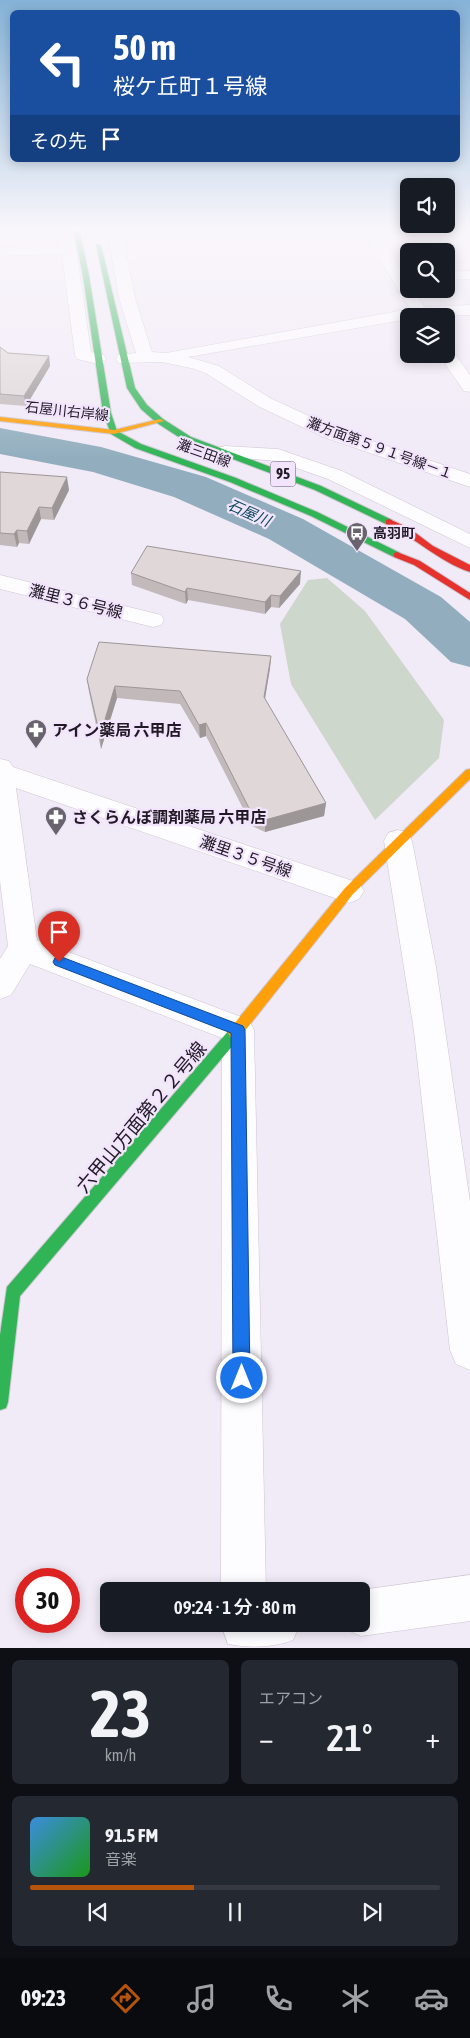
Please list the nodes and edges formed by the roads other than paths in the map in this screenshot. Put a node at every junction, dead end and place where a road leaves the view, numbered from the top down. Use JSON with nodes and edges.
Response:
{"nodes":[{"id":1,"x":76,"y":304,"type":"edge"},
{"id":2,"x":90,"y":304,"type":"edge"},
{"id":3,"x":112,"y":304,"type":"edge"},
{"id":4,"x":130,"y":304,"type":"edge"},
{"id":5,"x":470,"y":310,"type":"edge"},
{"id":6,"x":455,"y":311,"type":"edge"},
{"id":7,"x":400,"y":317,"type":"edge"},
{"id":8,"x":153,"y":357,"type":"junction"},
{"id":9,"x":98,"y":358,"type":"junction"},
{"id":10,"x":124,"y":359,"type":"junction"},
{"id":11,"x":457,"y":362,"type":"edge"},
{"id":12,"x":470,"y":388,"type":"edge"},
{"id":13,"x":0,"y":419,"type":"edge"},
{"id":14,"x":160,"y":422,"type":"junction"},
{"id":15,"x":114,"y":432,"type":"junction"},
{"id":16,"x":225,"y":452,"type":"junction"},
{"id":17,"x":470,"y":481,"type":"edge"},
{"id":18,"x":406,"y":530,"type":"junction"},
{"id":19,"x":470,"y":542,"type":"edge"},
{"id":20,"x":470,"y":553,"type":"edge"},
{"id":21,"x":470,"y":569,"type":"edge"},
{"id":22,"x":0,"y":582,"type":"edge"},
{"id":23,"x":470,"y":597,"type":"edge"},
{"id":24,"x":153,"y":620,"type":"dead end"},
{"id":25,"x":0,"y":771,"type":"edge"},
{"id":26,"x":470,"y":772,"type":"edge"},
{"id":27,"x":398,"y":841,"type":"junction"},
{"id":28,"x":349,"y":890,"type":"junction"},
{"id":29,"x":23,"y":948,"type":"junction"},
{"id":30,"x":0,"y":986,"type":"edge"},
{"id":31,"x":238,"y":1030,"type":"junction"},
{"id":32,"x":6,"y":1291,"type":"edge"},
{"id":33,"x":470,"y":1350,"type":"edge"},
{"id":34,"x":0,"y":1402,"type":"edge"},
{"id":35,"x":244,"y":1582,"type":"edge"},
{"id":36,"x":470,"y":1598,"type":"edge"},
{"id":37,"x":370,"y":1612,"type":"edge"}],
"edges":[{"from":1,"to":9,"type":"street"},
{"from":2,"to":9,"type":"main road"},
{"from":3,"to":10,"type":"main road","name":"灘三田線","number":"95"},
{"from":4,"to":8,"type":"street"},
{"from":5,"to":6,"type":"street"},
{"from":7,"to":8,"type":"street"},
{"from":8,"to":10,"type":"street","name":"灘方面第５９１号線－１"},
{"from":8,"to":17,"type":"street","name":"灘方面第５９１号線－１"},
{"from":9,"to":15,"type":"main road"},
{"from":10,"to":14,"type":"main road","name":"灘三田線","number":"95"},
{"from":11,"to":12,"type":"street"},
{"from":13,"to":15,"type":"main road","name":"石屋川右岸線"},
{"from":14,"to":15,"type":"main road","name":"石屋川右岸線"},
{"from":14,"to":16,"type":"main road","name":"灘三田線","number":"95"},
{"from":15,"to":23,"type":"main road","name":"灘三田線","number":"95"},
{"from":16,"to":18,"type":"main road","name":"灘三田線","number":"95"},
{"from":16,"to":19,"type":"street"},
{"from":18,"to":20,"type":"street"},
{"from":18,"to":21,"type":"main road","name":"灘三田線","number":"95"},
{"from":22,"to":24,"type":"street","name":"灘里３６号線"},
{"from":25,"to":28,"type":"street","name":"灘里３５号線"},
{"from":25,"to":29,"type":"street"},
{"from":26,"to":27,"type":"main road","name":"六甲山方面第２２号線"},
{"from":27,"to":28,"type":"main road","name":"六甲山方面第２２号線"},
{"from":27,"to":33,"type":"street"},
{"from":28,"to":31,"type":"main road","name":"六甲山方面第２２号線"},
{"from":29,"to":30,"type":"street"},
{"from":29,"to":31,"type":"street"},
{"from":31,"to":32,"type":"main road","name":"六甲山方面第２２号線"},
{"from":31,"to":35,"type":"street"},
{"from":32,"to":34,"type":"main road","name":"六甲山方面第２２号線"},
{"from":36,"to":37,"type":"street"}]}
